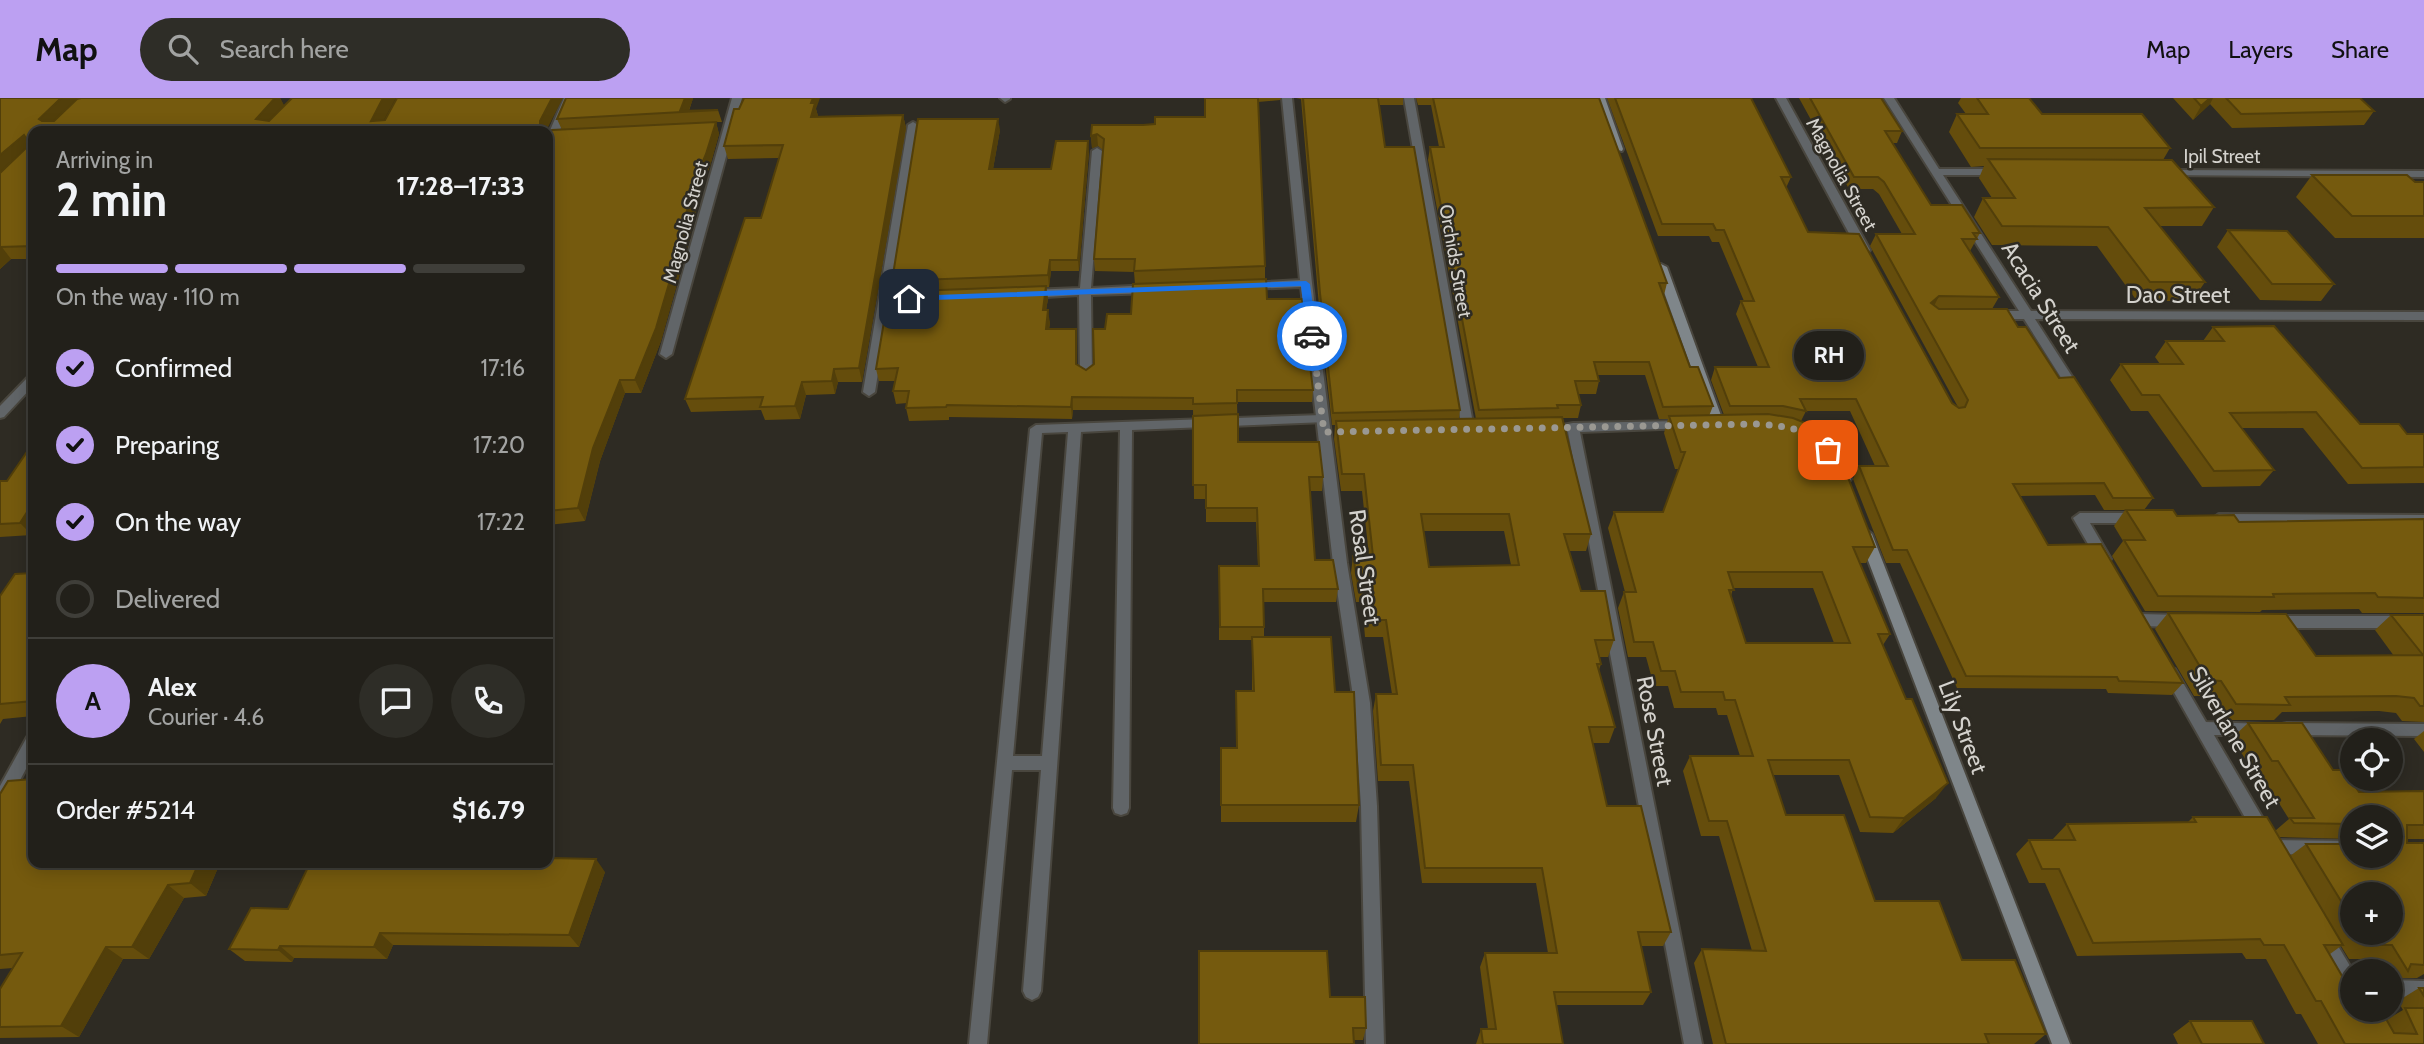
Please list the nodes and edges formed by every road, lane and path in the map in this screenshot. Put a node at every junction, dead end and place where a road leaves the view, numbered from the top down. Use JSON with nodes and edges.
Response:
{"nodes":[{"id":1,"x":569,"y":98,"type":"edge"},
{"id":2,"x":737,"y":98,"type":"edge"},
{"id":3,"x":1287,"y":98,"type":"edge"},
{"id":4,"x":1409,"y":98,"type":"edge"},
{"id":5,"x":1600,"y":98,"type":"edge"},
{"id":6,"x":1781,"y":98,"type":"edge"},
{"id":7,"x":1889,"y":98,"type":"edge"},
{"id":8,"x":913,"y":125,"type":"dead end"},
{"id":9,"x":729,"y":128,"type":"junction"},
{"id":10,"x":715,"y":129,"type":"edge"},
{"id":11,"x":553,"y":134,"type":"edge"},
{"id":12,"x":565,"y":136,"type":"edge"},
{"id":13,"x":553,"y":140,"type":"edge"},
{"id":14,"x":1097,"y":151,"type":"dead end"},
{"id":15,"x":1623,"y":163,"type":"edge"},
{"id":16,"x":1937,"y":172,"type":"junction"},
{"id":17,"x":2006,"y":172,"type":"edge"},
{"id":18,"x":2159,"y":173,"type":"edge"},
{"id":19,"x":2424,"y":174,"type":"edge"},
{"id":20,"x":1656,"y":255,"type":"edge"},
{"id":21,"x":1867,"y":256,"type":"edge"},
{"id":22,"x":1306,"y":284,"type":"junction"},
{"id":23,"x":1237,"y":286,"type":"edge"},
{"id":24,"x":1168,"y":289,"type":"edge"},
{"id":25,"x":1086,"y":292,"type":"junction"},
{"id":26,"x":1018,"y":294,"type":"edge"},
{"id":27,"x":884,"y":299,"type":"junction"},
{"id":28,"x":897,"y":299,"type":"edge"},
{"id":29,"x":1973,"y":315,"type":"edge"},
{"id":30,"x":2027,"y":316,"type":"junction"},
{"id":31,"x":2424,"y":316,"type":"edge"},
{"id":32,"x":666,"y":354,"type":"dead end"},
{"id":33,"x":1086,"y":376,"type":"edge"},
{"id":34,"x":28,"y":384,"type":"edge"},
{"id":35,"x":869,"y":392,"type":"dead end"},
{"id":36,"x":2083,"y":402,"type":"edge"},
{"id":37,"x":0,"y":414,"type":"edge"},
{"id":38,"x":1744,"y":424,"type":"edge"},
{"id":39,"x":1704,"y":425,"type":"junction"},
{"id":40,"x":1126,"y":426,"type":"junction"},
{"id":41,"x":1075,"y":428,"type":"junction"},
{"id":42,"x":1328,"y":428,"type":"junction"},
{"id":43,"x":1547,"y":428,"type":"edge"},
{"id":44,"x":1573,"y":428,"type":"junction"},
{"id":45,"x":1468,"y":429,"type":"edge"},
{"id":46,"x":1806,"y":432,"type":"edge"},
{"id":47,"x":1849,"y":494,"type":"edge"},
{"id":48,"x":1859,"y":519,"type":"edge"},
{"id":49,"x":2145,"y":519,"type":"edge"},
{"id":50,"x":2200,"y":519,"type":"edge"},
{"id":51,"x":2424,"y":520,"type":"edge"},
{"id":52,"x":2113,"y":575,"type":"edge"},
{"id":53,"x":2140,"y":621,"type":"edge"},
{"id":54,"x":2200,"y":621,"type":"edge"},
{"id":55,"x":2253,"y":622,"type":"edge"},
{"id":56,"x":2424,"y":622,"type":"edge"},
{"id":57,"x":2160,"y":656,"type":"edge"},
{"id":58,"x":2202,"y":728,"type":"junction"},
{"id":59,"x":2424,"y":730,"type":"edge"},
{"id":60,"x":28,"y":751,"type":"edge"},
{"id":61,"x":1006,"y":763,"type":"junction"},
{"id":62,"x":1050,"y":763,"type":"junction"},
{"id":63,"x":0,"y":801,"type":"edge"},
{"id":64,"x":1121,"y":808,"type":"dead end"},
{"id":65,"x":2340,"y":849,"type":"edge"},
{"id":66,"x":2311,"y":917,"type":"edge"},
{"id":67,"x":2340,"y":967,"type":"edge"},
{"id":68,"x":2403,"y":989,"type":"edge"},
{"id":69,"x":2424,"y":990,"type":"edge"},
{"id":70,"x":1032,"y":991,"type":"dead end"},
{"id":71,"x":978,"y":1044,"type":"edge"},
{"id":72,"x":1375,"y":1044,"type":"edge"},
{"id":73,"x":1693,"y":1044,"type":"edge"},
{"id":74,"x":2061,"y":1044,"type":"edge"}],
"edges":[{"from":1,"to":11,"type":"street"},
{"from":2,"to":9,"type":"street","name":"Magnolia Street"},
{"from":3,"to":22,"type":"street","name":"Rosal Street"},
{"from":4,"to":45,"type":"street","name":"Orchids Street"},
{"from":5,"to":15,"type":"street"},
{"from":6,"to":21,"type":"street","name":"Magnolia Street"},
{"from":7,"to":16,"type":"street","name":"Acacia Street"},
{"from":8,"to":27,"type":"street"},
{"from":9,"to":10,"type":"street"},
{"from":9,"to":32,"type":"street","name":"Magnolia Street"},
{"from":12,"to":13,"type":"street"},
{"from":14,"to":25,"type":"street"},
{"from":16,"to":17,"type":"street"},
{"from":16,"to":30,"type":"street","name":"Acacia Street"},
{"from":18,"to":19,"type":"street","name":"Ipil Street"},
{"from":20,"to":39,"type":"street"},
{"from":22,"to":23,"type":"street"},
{"from":22,"to":42,"type":"street","name":"Rosal Street"},
{"from":24,"to":25,"type":"street"},
{"from":25,"to":26,"type":"street"},
{"from":25,"to":33,"type":"street"},
{"from":27,"to":28,"type":"street"},
{"from":27,"to":35,"type":"street"},
{"from":29,"to":30,"type":"street","name":"Dao Street"},
{"from":30,"to":31,"type":"street","name":"Dao Street"},
{"from":30,"to":36,"type":"street","name":"Acacia Street"},
{"from":34,"to":37,"type":"street"},
{"from":38,"to":39,"type":"street"},
{"from":39,"to":44,"type":"street"},
{"from":40,"to":41,"type":"street"},
{"from":40,"to":42,"type":"street"},
{"from":40,"to":64,"type":"street"},
{"from":41,"to":61,"type":"street"},
{"from":41,"to":62,"type":"street"},
{"from":42,"to":72,"type":"street","name":"Rosal Street"},
{"from":43,"to":44,"type":"street"},
{"from":44,"to":73,"type":"street","name":"Rose Street"},
{"from":46,"to":47,"type":"street"},
{"from":48,"to":74,"type":"street","name":"Lily Street"},
{"from":49,"to":52,"type":"street"},
{"from":50,"to":51,"type":"street"},
{"from":53,"to":54,"type":"street"},
{"from":55,"to":56,"type":"street"},
{"from":57,"to":58,"type":"street","name":"Silverlane Street"},
{"from":58,"to":59,"type":"street"},
{"from":58,"to":65,"type":"street","name":"Silverlane Street"},
{"from":60,"to":63,"type":"street"},
{"from":61,"to":62,"type":"street"},
{"from":61,"to":71,"type":"street"},
{"from":62,"to":70,"type":"street"},
{"from":66,"to":67,"type":"street"},
{"from":68,"to":69,"type":"street"}]}
